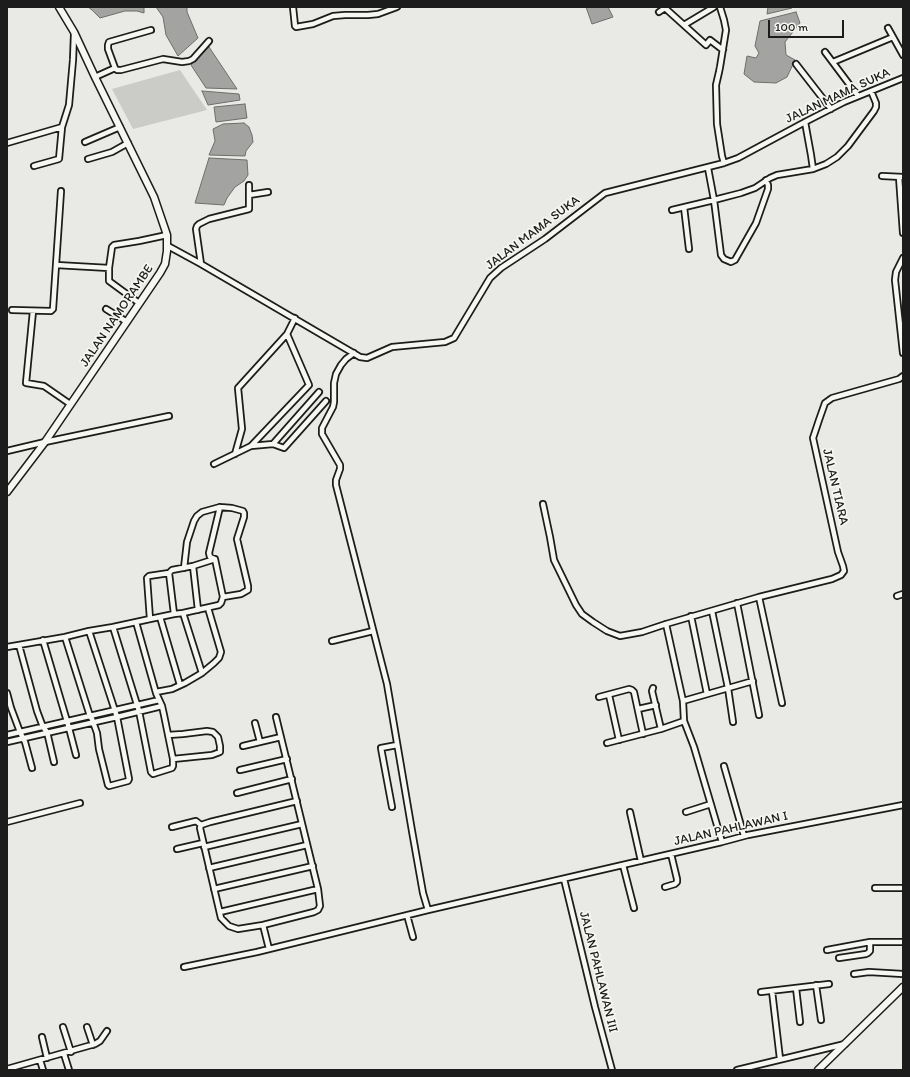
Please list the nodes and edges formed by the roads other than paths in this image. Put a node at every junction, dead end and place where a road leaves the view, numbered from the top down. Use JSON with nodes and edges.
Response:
{"nodes":[{"id":1,"x":59,"y":7,"type":"edge"},
{"id":2,"x":293,"y":7,"type":"edge"},
{"id":3,"x":397,"y":7,"type":"edge"},
{"id":4,"x":714,"y":7,"type":"edge"},
{"id":5,"x":720,"y":7,"type":"edge"},
{"id":6,"x":666,"y":8,"type":"edge"},
{"id":7,"x":659,"y":12,"type":"dead end"},
{"id":8,"x":684,"y":25,"type":"junction"},
{"id":9,"x":888,"y":28,"type":"dead end"},
{"id":10,"x":151,"y":30,"type":"dead end"},
{"id":11,"x":74,"y":32,"type":"junction"},
{"id":12,"x":893,"y":37,"type":"junction"},
{"id":13,"x":209,"y":41,"type":"dead end"},
{"id":14,"x":723,"y":50,"type":"junction"},
{"id":15,"x":825,"y":52,"type":"dead end"},
{"id":16,"x":903,"y":55,"type":"edge"},
{"id":17,"x":833,"y":62,"type":"junction"},
{"id":18,"x":796,"y":64,"type":"dead end"},
{"id":19,"x":115,"y":68,"type":"junction"},
{"id":20,"x":95,"y":77,"type":"junction"},
{"id":21,"x":903,"y":78,"type":"edge"},
{"id":22,"x":871,"y":91,"type":"junction"},
{"id":23,"x":858,"y":96,"type":"junction"},
{"id":24,"x":830,"y":109,"type":"junction"},
{"id":25,"x":805,"y":122,"type":"junction"},
{"id":26,"x":62,"y":127,"type":"junction"},
{"id":27,"x":120,"y":127,"type":"junction"},
{"id":28,"x":85,"y":142,"type":"dead end"},
{"id":29,"x":7,"y":143,"type":"edge"},
{"id":30,"x":128,"y":143,"type":"junction"},
{"id":31,"x":88,"y":159,"type":"dead end"},
{"id":32,"x":724,"y":164,"type":"junction"},
{"id":33,"x":34,"y":166,"type":"dead end"},
{"id":34,"x":708,"y":168,"type":"junction"},
{"id":35,"x":813,"y":169,"type":"junction"},
{"id":36,"x":882,"y":176,"type":"dead end"},
{"id":37,"x":901,"y":177,"type":"edge"},
{"id":38,"x":766,"y":180,"type":"junction"},
{"id":39,"x":249,"y":185,"type":"dead end"},
{"id":40,"x":62,"y":191,"type":"dead end"},
{"id":41,"x":268,"y":192,"type":"dead end"},
{"id":42,"x":249,"y":195,"type":"junction"},
{"id":43,"x":714,"y":200,"type":"junction"},
{"id":44,"x":684,"y":207,"type":"junction"},
{"id":45,"x":672,"y":210,"type":"dead end"},
{"id":46,"x":903,"y":233,"type":"edge"},
{"id":47,"x":167,"y":235,"type":"junction"},
{"id":48,"x":168,"y":246,"type":"junction"},
{"id":49,"x":689,"y":249,"type":"dead end"},
{"id":50,"x":903,"y":258,"type":"edge"},
{"id":51,"x":201,"y":264,"type":"junction"},
{"id":52,"x":56,"y":265,"type":"junction"},
{"id":53,"x":109,"y":268,"type":"junction"},
{"id":54,"x":139,"y":303,"type":"junction"},
{"id":55,"x":106,"y":309,"type":"dead end"},
{"id":56,"x":12,"y":310,"type":"dead end"},
{"id":57,"x":33,"y":311,"type":"junction"},
{"id":58,"x":295,"y":318,"type":"junction"},
{"id":59,"x":127,"y":322,"type":"junction"},
{"id":60,"x":287,"y":334,"type":"junction"},
{"id":61,"x":354,"y":353,"type":"junction"},
{"id":62,"x":903,"y":353,"type":"edge"},
{"id":63,"x":903,"y":376,"type":"edge"},
{"id":64,"x":319,"y":392,"type":"dead end"},
{"id":65,"x":326,"y":401,"type":"dead end"},
{"id":66,"x":70,"y":404,"type":"junction"},
{"id":67,"x":169,"y":416,"type":"dead end"},
{"id":68,"x":45,"y":442,"type":"junction"},
{"id":69,"x":273,"y":444,"type":"junction"},
{"id":70,"x":251,"y":446,"type":"junction"},
{"id":71,"x":7,"y":451,"type":"edge"},
{"id":72,"x":236,"y":454,"type":"junction"},
{"id":73,"x":214,"y":464,"type":"dead end"},
{"id":74,"x":7,"y":492,"type":"edge"},
{"id":75,"x":543,"y":504,"type":"dead end"},
{"id":76,"x":220,"y":507,"type":"junction"},
{"id":77,"x":215,"y":559,"type":"junction"},
{"id":78,"x":193,"y":566,"type":"junction"},
{"id":79,"x":184,"y":568,"type":"junction"},
{"id":80,"x":169,"y":573,"type":"junction"},
{"id":81,"x":903,"y":594,"type":"edge"},
{"id":82,"x":897,"y":596,"type":"dead end"},
{"id":83,"x":223,"y":597,"type":"junction"},
{"id":84,"x":759,"y":597,"type":"junction"},
{"id":85,"x":737,"y":603,"type":"junction"},
{"id":86,"x":208,"y":608,"type":"junction"},
{"id":87,"x":198,"y":610,"type":"junction"},
{"id":88,"x":712,"y":611,"type":"junction"},
{"id":89,"x":183,"y":613,"type":"junction"},
{"id":90,"x":174,"y":614,"type":"junction"},
{"id":91,"x":691,"y":616,"type":"junction"},
{"id":92,"x":160,"y":617,"type":"junction"},
{"id":93,"x":150,"y":619,"type":"junction"},
{"id":94,"x":136,"y":622,"type":"junction"},
{"id":95,"x":666,"y":624,"type":"junction"},
{"id":96,"x":113,"y":627,"type":"junction"},
{"id":97,"x":89,"y":631,"type":"junction"},
{"id":98,"x":373,"y":631,"type":"junction"},
{"id":99,"x":65,"y":637,"type":"junction"},
{"id":100,"x":43,"y":640,"type":"junction"},
{"id":101,"x":332,"y":640,"type":"dead end"},
{"id":102,"x":19,"y":645,"type":"junction"},
{"id":103,"x":7,"y":647,"type":"edge"},
{"id":104,"x":202,"y":673,"type":"junction"},
{"id":105,"x":753,"y":681,"type":"junction"},
{"id":106,"x":180,"y":685,"type":"junction"},
{"id":107,"x":653,"y":688,"type":"dead end"},
{"id":108,"x":728,"y":688,"type":"junction"},
{"id":109,"x":156,"y":692,"type":"junction"},
{"id":110,"x":7,"y":693,"type":"edge"},
{"id":111,"x":707,"y":694,"type":"junction"},
{"id":112,"x":609,"y":695,"type":"junction"},
{"id":113,"x":599,"y":697,"type":"dead end"},
{"id":114,"x":159,"y":700,"type":"junction"},
{"id":115,"x":683,"y":701,"type":"junction"},
{"id":116,"x":782,"y":703,"type":"dead end"},
{"id":117,"x":137,"y":705,"type":"junction"},
{"id":118,"x":656,"y":705,"type":"junction"},
{"id":119,"x":162,"y":706,"type":"junction"},
{"id":120,"x":638,"y":709,"type":"junction"},
{"id":121,"x":115,"y":710,"type":"junction"},
{"id":122,"x":139,"y":711,"type":"junction"},
{"id":123,"x":759,"y":715,"type":"dead end"},
{"id":124,"x":90,"y":716,"type":"junction"},
{"id":125,"x":117,"y":717,"type":"junction"},
{"id":126,"x":276,"y":717,"type":"dead end"},
{"id":127,"x":684,"y":721,"type":"junction"},
{"id":128,"x":67,"y":722,"type":"junction"},
{"id":129,"x":93,"y":722,"type":"junction"},
{"id":130,"x":733,"y":722,"type":"dead end"},
{"id":131,"x":255,"y":723,"type":"dead end"},
{"id":132,"x":43,"y":727,"type":"junction"},
{"id":133,"x":69,"y":728,"type":"junction"},
{"id":134,"x":661,"y":729,"type":"junction"},
{"id":135,"x":20,"y":732,"type":"junction"},
{"id":136,"x":47,"y":732,"type":"junction"},
{"id":137,"x":643,"y":734,"type":"junction"},
{"id":138,"x":7,"y":735,"type":"edge"},
{"id":139,"x":168,"y":735,"type":"junction"},
{"id":140,"x":281,"y":737,"type":"junction"},
{"id":141,"x":23,"y":738,"type":"junction"},
{"id":142,"x":619,"y":740,"type":"junction"},
{"id":143,"x":7,"y":742,"type":"edge"},
{"id":144,"x":260,"y":742,"type":"junction"},
{"id":145,"x":607,"y":743,"type":"dead end"},
{"id":146,"x":397,"y":745,"type":"junction"},
{"id":147,"x":243,"y":746,"type":"dead end"},
{"id":148,"x":76,"y":755,"type":"dead end"},
{"id":149,"x":173,"y":759,"type":"junction"},
{"id":150,"x":287,"y":759,"type":"junction"},
{"id":151,"x":54,"y":762,"type":"dead end"},
{"id":152,"x":724,"y":766,"type":"dead end"},
{"id":153,"x":32,"y":768,"type":"dead end"},
{"id":154,"x":240,"y":770,"type":"dead end"},
{"id":155,"x":292,"y":779,"type":"junction"},
{"id":156,"x":237,"y":793,"type":"dead end"},
{"id":157,"x":297,"y":801,"type":"junction"},
{"id":158,"x":80,"y":803,"type":"dead end"},
{"id":159,"x":711,"y":804,"type":"junction"},
{"id":160,"x":903,"y":805,"type":"edge"},
{"id":161,"x":392,"y":807,"type":"dead end"},
{"id":162,"x":630,"y":812,"type":"dead end"},
{"id":163,"x":686,"y":812,"type":"dead end"},
{"id":164,"x":7,"y":822,"type":"edge"},
{"id":165,"x":302,"y":824,"type":"junction"},
{"id":166,"x":201,"y":825,"type":"junction"},
{"id":167,"x":172,"y":827,"type":"dead end"},
{"id":168,"x":744,"y":836,"type":"junction"},
{"id":169,"x":722,"y":842,"type":"junction"},
{"id":170,"x":204,"y":845,"type":"junction"},
{"id":171,"x":307,"y":845,"type":"junction"},
{"id":172,"x":177,"y":849,"type":"dead end"},
{"id":173,"x":671,"y":854,"type":"junction"},
{"id":174,"x":641,"y":861,"type":"junction"},
{"id":175,"x":623,"y":865,"type":"junction"},
{"id":176,"x":312,"y":866,"type":"junction"},
{"id":177,"x":209,"y":868,"type":"junction"},
{"id":178,"x":564,"y":879,"type":"junction"},
{"id":179,"x":665,"y":887,"type":"dead end"},
{"id":180,"x":875,"y":888,"type":"dead end"},
{"id":181,"x":903,"y":888,"type":"edge"},
{"id":182,"x":214,"y":889,"type":"junction"},
{"id":183,"x":318,"y":889,"type":"junction"},
{"id":184,"x":634,"y":908,"type":"dead end"},
{"id":185,"x":428,"y":910,"type":"junction"},
{"id":186,"x":220,"y":912,"type":"junction"},
{"id":187,"x":407,"y":915,"type":"junction"},
{"id":188,"x":263,"y":925,"type":"junction"},
{"id":189,"x":413,"y":937,"type":"dead end"},
{"id":190,"x":870,"y":942,"type":"junction"},
{"id":191,"x":903,"y":942,"type":"edge"},
{"id":192,"x":269,"y":949,"type":"junction"},
{"id":193,"x":827,"y":950,"type":"dead end"},
{"id":194,"x":839,"y":958,"type":"dead end"},
{"id":195,"x":184,"y":967,"type":"dead end"},
{"id":196,"x":854,"y":974,"type":"dead end"},
{"id":197,"x":903,"y":974,"type":"edge"},
{"id":198,"x":829,"y":984,"type":"dead end"},
{"id":199,"x":816,"y":985,"type":"junction"},
{"id":200,"x":796,"y":988,"type":"junction"},
{"id":201,"x":902,"y":990,"type":"edge"},
{"id":202,"x":772,"y":991,"type":"junction"},
{"id":203,"x":761,"y":992,"type":"dead end"},
{"id":204,"x":821,"y":1020,"type":"dead end"},
{"id":205,"x":800,"y":1022,"type":"dead end"},
{"id":206,"x":63,"y":1027,"type":"dead end"},
{"id":207,"x":87,"y":1027,"type":"dead end"},
{"id":208,"x":107,"y":1031,"type":"dead end"},
{"id":209,"x":42,"y":1037,"type":"dead end"},
{"id":210,"x":846,"y":1043,"type":"junction"},
{"id":211,"x":93,"y":1045,"type":"junction"},
{"id":212,"x":70,"y":1052,"type":"junction"},
{"id":213,"x":64,"y":1054,"type":"junction"},
{"id":214,"x":47,"y":1058,"type":"junction"},
{"id":215,"x":780,"y":1059,"type":"junction"},
{"id":216,"x":40,"y":1060,"type":"junction"},
{"id":217,"x":7,"y":1069,"type":"edge"},
{"id":218,"x":43,"y":1070,"type":"edge"},
{"id":219,"x":69,"y":1070,"type":"edge"},
{"id":220,"x":612,"y":1070,"type":"edge"},
{"id":221,"x":737,"y":1070,"type":"edge"},
{"id":222,"x":818,"y":1070,"type":"edge"}],
"edges":[{"from":1,"to":11,"type":"main road","name":"JALAN NAMORAMBE"},
{"from":2,"to":3,"type":"street"},
{"from":4,"to":8,"type":"street"},
{"from":5,"to":14,"type":"street"},
{"from":6,"to":7,"type":"street"},
{"from":6,"to":8,"type":"street"},
{"from":8,"to":14,"type":"street"},
{"from":9,"to":12,"type":"street"},
{"from":10,"to":19,"type":"street"},
{"from":11,"to":20,"type":"main road","name":"JALAN NAMORAMBE"},
{"from":11,"to":26,"type":"street"},
{"from":12,"to":16,"type":"street"},
{"from":12,"to":17,"type":"street"},
{"from":13,"to":19,"type":"street"},
{"from":14,"to":32,"type":"street"},
{"from":15,"to":17,"type":"street"},
{"from":17,"to":23,"type":"street"},
{"from":18,"to":24,"type":"street"},
{"from":19,"to":20,"type":"street"},
{"from":20,"to":27,"type":"main road","name":"JALAN NAMORAMBE"},
{"from":21,"to":22,"type":"street","name":"JALAN MAMA SUKA"},
{"from":22,"to":23,"type":"street","name":"JALAN MAMA SUKA"},
{"from":22,"to":35,"type":"street"},
{"from":23,"to":24,"type":"street","name":"JALAN MAMA SUKA"},
{"from":24,"to":25,"type":"street","name":"JALAN MAMA SUKA"},
{"from":25,"to":32,"type":"street","name":"JALAN MAMA SUKA"},
{"from":25,"to":35,"type":"street"},
{"from":26,"to":29,"type":"street"},
{"from":26,"to":33,"type":"street"},
{"from":27,"to":28,"type":"street"},
{"from":27,"to":30,"type":"main road","name":"JALAN NAMORAMBE"},
{"from":30,"to":31,"type":"street"},
{"from":30,"to":47,"type":"main road","name":"JALAN NAMORAMBE"},
{"from":32,"to":34,"type":"street","name":"JALAN MAMA SUKA"},
{"from":34,"to":43,"type":"street"},
{"from":34,"to":61,"type":"street","name":"JALAN MAMA SUKA"},
{"from":35,"to":38,"type":"street"},
{"from":36,"to":37,"type":"street"},
{"from":37,"to":46,"type":"street"},
{"from":38,"to":43,"type":"street"},
{"from":38,"to":43,"type":"street"},
{"from":39,"to":42,"type":"street"},
{"from":40,"to":52,"type":"street"},
{"from":41,"to":42,"type":"street"},
{"from":42,"to":51,"type":"street"},
{"from":43,"to":44,"type":"street"},
{"from":44,"to":45,"type":"street"},
{"from":44,"to":49,"type":"street"},
{"from":47,"to":48,"type":"main road","name":"JALAN NAMORAMBE"},
{"from":47,"to":53,"type":"street"},
{"from":48,"to":51,"type":"street","name":"JALAN MAMA SUKA"},
{"from":48,"to":54,"type":"main road","name":"JALAN NAMORAMBE"},
{"from":50,"to":62,"type":"street"},
{"from":51,"to":58,"type":"street","name":"JALAN MAMA SUKA"},
{"from":52,"to":53,"type":"street"},
{"from":52,"to":57,"type":"street"},
{"from":53,"to":54,"type":"street"},
{"from":54,"to":59,"type":"main road","name":"JALAN NAMORAMBE"},
{"from":55,"to":59,"type":"street"},
{"from":56,"to":57,"type":"street"},
{"from":57,"to":66,"type":"street"},
{"from":58,"to":60,"type":"street"},
{"from":58,"to":61,"type":"street","name":"JALAN MAMA SUKA"},
{"from":59,"to":66,"type":"main road","name":"JALAN NAMORAMBE"},
{"from":60,"to":70,"type":"street"},
{"from":60,"to":72,"type":"street"},
{"from":61,"to":98,"type":"street"},
{"from":63,"to":84,"type":"street","name":"JALAN TIARA"},
{"from":64,"to":69,"type":"street"},
{"from":65,"to":69,"type":"street"},
{"from":66,"to":68,"type":"main road","name":"JALAN NAMORAMBE"},
{"from":67,"to":68,"type":"street"},
{"from":68,"to":71,"type":"street"},
{"from":68,"to":74,"type":"main road","name":"JALAN NAMORAMBE"},
{"from":69,"to":70,"type":"street"},
{"from":70,"to":72,"type":"street"},
{"from":72,"to":73,"type":"street"},
{"from":75,"to":95,"type":"street"},
{"from":76,"to":77,"type":"street"},
{"from":76,"to":79,"type":"street"},
{"from":76,"to":83,"type":"street"},
{"from":77,"to":78,"type":"street"},
{"from":77,"to":83,"type":"street"},
{"from":78,"to":79,"type":"street"},
{"from":78,"to":87,"type":"street"},
{"from":79,"to":80,"type":"street"},
{"from":80,"to":90,"type":"street"},
{"from":80,"to":93,"type":"street"},
{"from":81,"to":82,"type":"street"},
{"from":83,"to":86,"type":"street"},
{"from":84,"to":85,"type":"street"},
{"from":84,"to":116,"type":"street"},
{"from":85,"to":88,"type":"street"},
{"from":85,"to":105,"type":"street"},
{"from":86,"to":87,"type":"street"},
{"from":86,"to":104,"type":"street"},
{"from":87,"to":89,"type":"street"},
{"from":88,"to":91,"type":"street"},
{"from":88,"to":108,"type":"street"},
{"from":89,"to":90,"type":"street"},
{"from":89,"to":104,"type":"street"},
{"from":90,"to":92,"type":"street"},
{"from":91,"to":95,"type":"street"},
{"from":91,"to":111,"type":"street"},
{"from":92,"to":93,"type":"street"},
{"from":92,"to":106,"type":"street"},
{"from":93,"to":94,"type":"street"},
{"from":94,"to":96,"type":"street"},
{"from":94,"to":109,"type":"street"},
{"from":95,"to":115,"type":"street"},
{"from":96,"to":97,"type":"street"},
{"from":96,"to":117,"type":"street"},
{"from":97,"to":99,"type":"street"},
{"from":97,"to":121,"type":"street"},
{"from":98,"to":101,"type":"street"},
{"from":98,"to":146,"type":"street"},
{"from":99,"to":100,"type":"street"},
{"from":99,"to":124,"type":"street"},
{"from":100,"to":102,"type":"street"},
{"from":100,"to":128,"type":"street"},
{"from":102,"to":103,"type":"street"},
{"from":102,"to":132,"type":"street"},
{"from":104,"to":106,"type":"street"},
{"from":105,"to":108,"type":"street"},
{"from":105,"to":123,"type":"street"},
{"from":106,"to":109,"type":"street"},
{"from":107,"to":118,"type":"street"},
{"from":108,"to":111,"type":"street"},
{"from":108,"to":130,"type":"street"},
{"from":109,"to":114,"type":"street"},
{"from":110,"to":135,"type":"street"},
{"from":111,"to":115,"type":"street"},
{"from":112,"to":113,"type":"street"},
{"from":112,"to":120,"type":"street"},
{"from":112,"to":142,"type":"street"},
{"from":114,"to":117,"type":"street"},
{"from":114,"to":119,"type":"street"},
{"from":115,"to":127,"type":"street"},
{"from":117,"to":121,"type":"street"},
{"from":117,"to":122,"type":"street"},
{"from":118,"to":120,"type":"street"},
{"from":118,"to":134,"type":"street"},
{"from":119,"to":122,"type":"street"},
{"from":119,"to":139,"type":"street"},
{"from":120,"to":137,"type":"street"},
{"from":121,"to":124,"type":"street"},
{"from":121,"to":125,"type":"street"},
{"from":122,"to":125,"type":"street"},
{"from":122,"to":149,"type":"street"},
{"from":124,"to":128,"type":"street"},
{"from":124,"to":129,"type":"street"},
{"from":125,"to":129,"type":"street"},
{"from":125,"to":129,"type":"street"},
{"from":126,"to":140,"type":"street"},
{"from":127,"to":134,"type":"street"},
{"from":127,"to":159,"type":"street"},
{"from":128,"to":132,"type":"street"},
{"from":128,"to":133,"type":"street"},
{"from":129,"to":133,"type":"street"},
{"from":131,"to":144,"type":"street"},
{"from":132,"to":135,"type":"street"},
{"from":132,"to":136,"type":"street"},
{"from":133,"to":136,"type":"street"},
{"from":133,"to":148,"type":"street"},
{"from":134,"to":137,"type":"street"},
{"from":135,"to":138,"type":"street"},
{"from":135,"to":141,"type":"street"},
{"from":136,"to":141,"type":"street"},
{"from":136,"to":151,"type":"street"},
{"from":137,"to":142,"type":"street"},
{"from":139,"to":149,"type":"street"},
{"from":139,"to":149,"type":"street"},
{"from":140,"to":144,"type":"street"},
{"from":140,"to":150,"type":"street"},
{"from":141,"to":143,"type":"street"},
{"from":141,"to":153,"type":"street"},
{"from":142,"to":145,"type":"street"},
{"from":144,"to":147,"type":"street"},
{"from":146,"to":161,"type":"street"},
{"from":146,"to":185,"type":"street"},
{"from":150,"to":154,"type":"street"},
{"from":150,"to":155,"type":"street"},
{"from":152,"to":168,"type":"street"},
{"from":155,"to":156,"type":"street"},
{"from":155,"to":157,"type":"street"},
{"from":157,"to":165,"type":"street"},
{"from":157,"to":166,"type":"street"},
{"from":158,"to":164,"type":"street"},
{"from":159,"to":163,"type":"street"},
{"from":159,"to":169,"type":"street"},
{"from":160,"to":168,"type":"street","name":"JALAN PAHLAWAN I"},
{"from":162,"to":174,"type":"street"},
{"from":165,"to":170,"type":"street"},
{"from":165,"to":171,"type":"street"},
{"from":166,"to":167,"type":"street"},
{"from":166,"to":170,"type":"street"},
{"from":168,"to":169,"type":"street","name":"JALAN PAHLAWAN I"},
{"from":169,"to":173,"type":"street","name":"JALAN PAHLAWAN I"},
{"from":170,"to":172,"type":"street"},
{"from":170,"to":177,"type":"street"},
{"from":171,"to":176,"type":"street"},
{"from":171,"to":177,"type":"street"},
{"from":173,"to":174,"type":"street","name":"JALAN PAHLAWAN I"},
{"from":173,"to":179,"type":"street"},
{"from":174,"to":175,"type":"street","name":"JALAN PAHLAWAN I"},
{"from":175,"to":178,"type":"street","name":"JALAN PAHLAWAN I"},
{"from":175,"to":184,"type":"street"},
{"from":176,"to":182,"type":"street"},
{"from":176,"to":183,"type":"street"},
{"from":177,"to":182,"type":"street"},
{"from":178,"to":185,"type":"street","name":"JALAN PAHLAWAN I"},
{"from":178,"to":220,"type":"street","name":"JALAN PAHLAWAN III"},
{"from":180,"to":181,"type":"street"},
{"from":182,"to":186,"type":"street"},
{"from":183,"to":186,"type":"street"},
{"from":183,"to":188,"type":"street"},
{"from":185,"to":187,"type":"street","name":"JALAN PAHLAWAN I"},
{"from":186,"to":188,"type":"street"},
{"from":187,"to":189,"type":"street"},
{"from":187,"to":192,"type":"street","name":"JALAN PAHLAWAN I"},
{"from":188,"to":192,"type":"street"},
{"from":190,"to":191,"type":"street"},
{"from":190,"to":193,"type":"street"},
{"from":190,"to":194,"type":"street"},
{"from":192,"to":195,"type":"street","name":"JALAN PAHLAWAN I"},
{"from":196,"to":197,"type":"street"},
{"from":198,"to":199,"type":"street"},
{"from":199,"to":200,"type":"street"},
{"from":199,"to":204,"type":"street"},
{"from":200,"to":202,"type":"street"},
{"from":200,"to":205,"type":"street"},
{"from":201,"to":210,"type":"main road"},
{"from":202,"to":203,"type":"street"},
{"from":202,"to":215,"type":"street"},
{"from":206,"to":212,"type":"street"},
{"from":207,"to":211,"type":"street"},
{"from":208,"to":211,"type":"street"},
{"from":209,"to":214,"type":"street"},
{"from":210,"to":215,"type":"street"},
{"from":210,"to":222,"type":"main road"},
{"from":211,"to":212,"type":"street"},
{"from":212,"to":213,"type":"street"},
{"from":213,"to":214,"type":"street"},
{"from":213,"to":219,"type":"street"},
{"from":214,"to":216,"type":"street"},
{"from":215,"to":221,"type":"street"},
{"from":216,"to":217,"type":"street"},
{"from":216,"to":218,"type":"street"}]}
